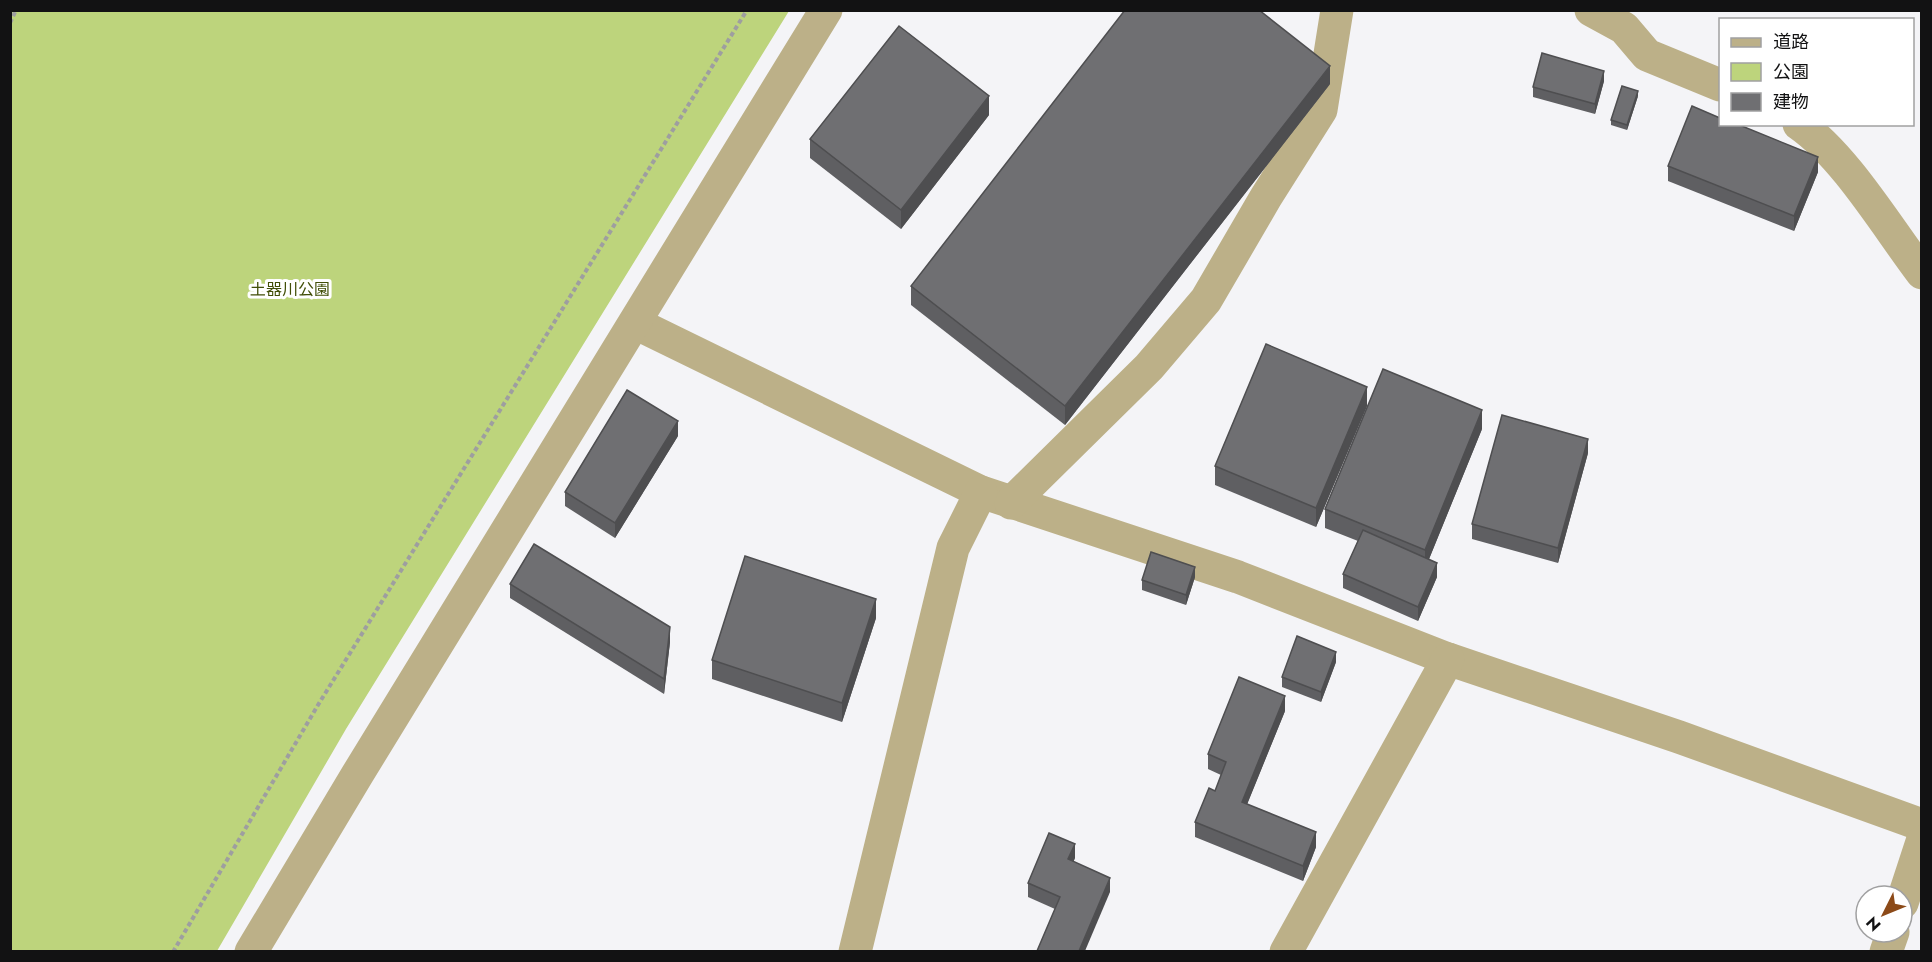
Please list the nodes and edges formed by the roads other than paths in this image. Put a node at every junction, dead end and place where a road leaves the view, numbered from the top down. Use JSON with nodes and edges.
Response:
{"nodes":[{"id":1,"x":826,"y":10,"type":"edge"},
{"id":2,"x":1336,"y":10,"type":"edge"},
{"id":3,"x":1591,"y":10,"type":"edge"},
{"id":4,"x":1719,"y":85,"type":"edge"},
{"id":5,"x":1802,"y":126,"type":"edge"},
{"id":6,"x":1922,"y":273,"type":"edge"},
{"id":7,"x":634,"y":323,"type":"junction"},
{"id":8,"x":996,"y":497,"type":"junction"},
{"id":9,"x":1448,"y":659,"type":"junction"},
{"id":10,"x":1922,"y":825,"type":"edge"},
{"id":11,"x":1922,"y":842,"type":"edge"},
{"id":12,"x":1908,"y":884,"type":"edge"},
{"id":13,"x":251,"y":951,"type":"edge"},
{"id":14,"x":855,"y":951,"type":"edge"},
{"id":15,"x":1286,"y":951,"type":"edge"}],
"edges":[{"from":1,"to":7,"type":"street"},
{"from":2,"to":8,"type":"street"},
{"from":3,"to":4,"type":"street"},
{"from":5,"to":6,"type":"street"},
{"from":7,"to":8,"type":"street"},
{"from":7,"to":13,"type":"street"},
{"from":8,"to":9,"type":"street"},
{"from":8,"to":14,"type":"street"},
{"from":9,"to":10,"type":"street"},
{"from":9,"to":15,"type":"street"},
{"from":11,"to":12,"type":"street"}]}
